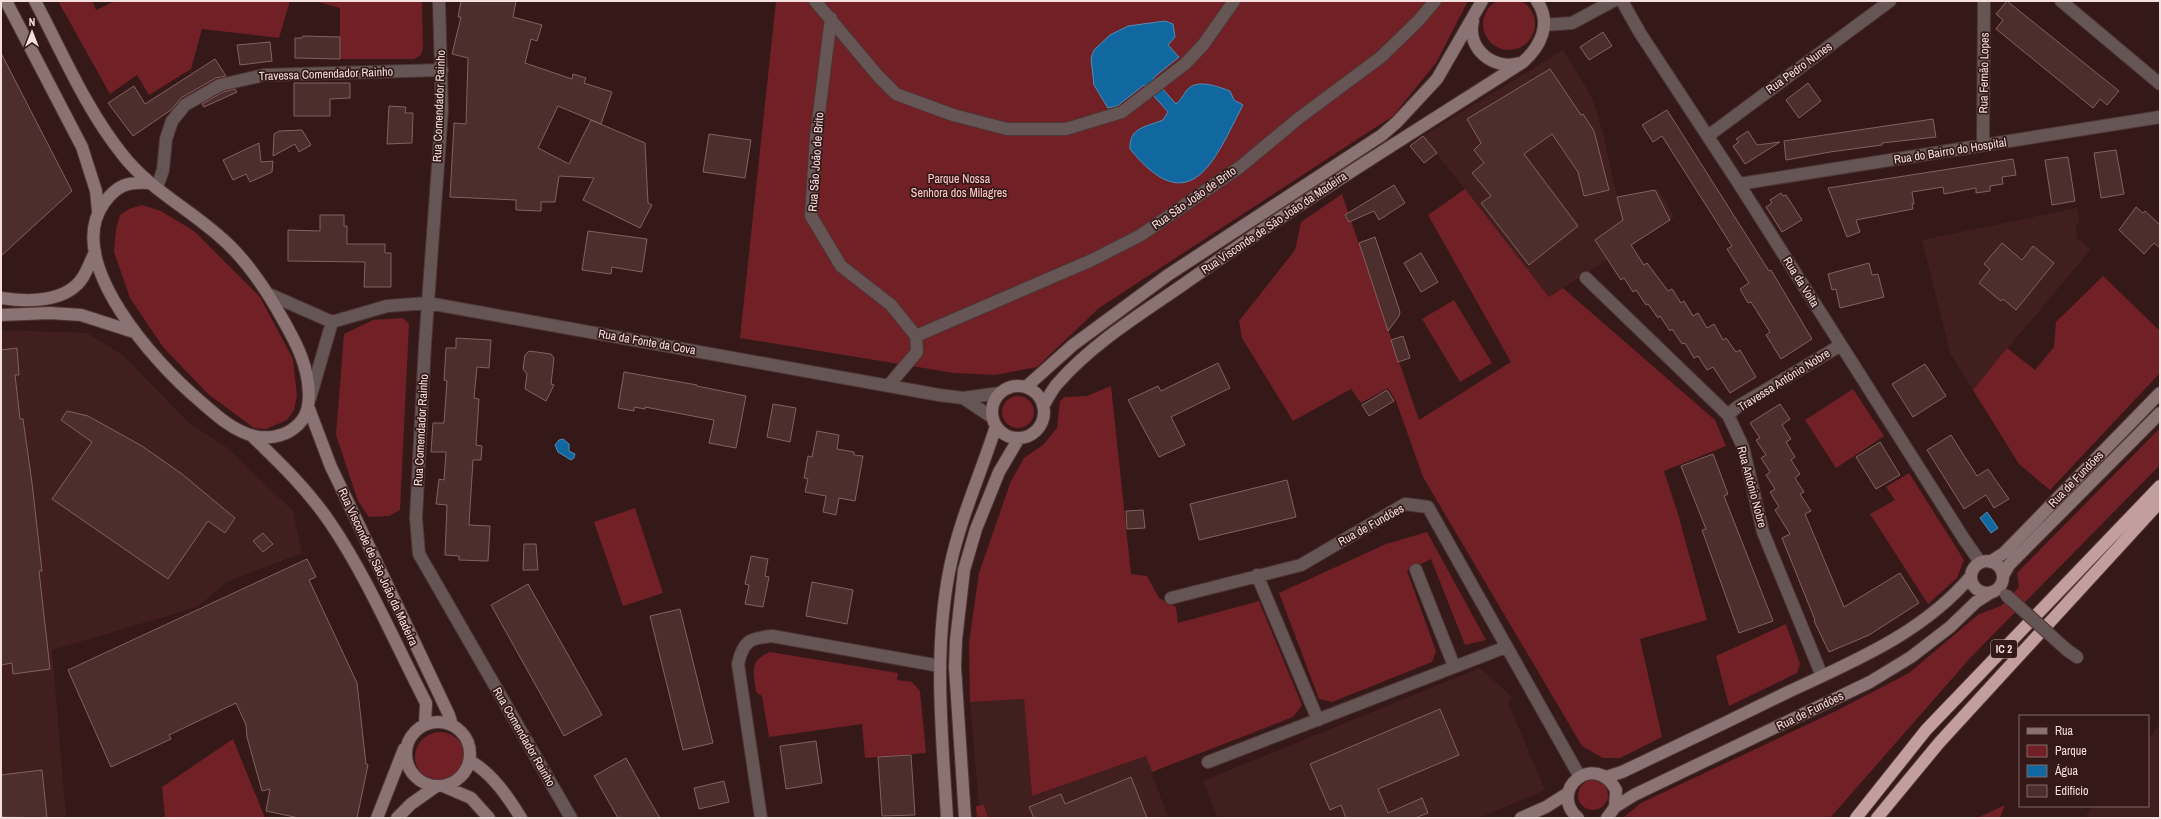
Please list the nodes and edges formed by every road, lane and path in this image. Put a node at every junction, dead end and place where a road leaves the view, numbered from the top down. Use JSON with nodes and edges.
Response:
{"nodes":[{"id":1,"x":6,"y":1,"type":"edge"},
{"id":2,"x":35,"y":1,"type":"edge"},
{"id":3,"x":439,"y":1,"type":"edge"},
{"id":4,"x":815,"y":1,"type":"edge"},
{"id":5,"x":1234,"y":1,"type":"edge"},
{"id":6,"x":1435,"y":1,"type":"edge"},
{"id":7,"x":1482,"y":1,"type":"edge"},
{"id":8,"x":1538,"y":1,"type":"edge"},
{"id":9,"x":1613,"y":1,"type":"edge"},
{"id":10,"x":1622,"y":1,"type":"edge"},
{"id":11,"x":1890,"y":1,"type":"edge"},
{"id":12,"x":1984,"y":1,"type":"edge"},
{"id":13,"x":2061,"y":1,"type":"edge"},
{"id":14,"x":1474,"y":16,"type":"junction"},
{"id":15,"x":830,"y":18,"type":"junction"},
{"id":16,"x":1544,"y":25,"type":"junction"},
{"id":17,"x":1523,"y":62,"type":"junction"},
{"id":18,"x":442,"y":70,"type":"junction"},
{"id":19,"x":2160,"y":84,"type":"edge"},
{"id":20,"x":2160,"y":117,"type":"edge"},
{"id":21,"x":1708,"y":136,"type":"junction"},
{"id":22,"x":1983,"y":145,"type":"junction"},
{"id":23,"x":1739,"y":184,"type":"junction"},
{"id":24,"x":152,"y":185,"type":"junction"},
{"id":25,"x":98,"y":211,"type":"junction"},
{"id":26,"x":95,"y":252,"type":"junction"},
{"id":27,"x":1586,"y":278,"type":"dead end"},
{"id":28,"x":271,"y":295,"type":"junction"},
{"id":29,"x":1,"y":298,"type":"edge"},
{"id":30,"x":428,"y":303,"type":"junction"},
{"id":31,"x":1,"y":315,"type":"edge"},
{"id":32,"x":332,"y":322,"type":"junction"},
{"id":33,"x":134,"y":332,"type":"junction"},
{"id":34,"x":916,"y":336,"type":"junction"},
{"id":35,"x":1841,"y":345,"type":"junction"},
{"id":36,"x":888,"y":386,"type":"junction"},
{"id":37,"x":1026,"y":387,"type":"junction"},
{"id":38,"x":1000,"y":393,"type":"junction"},
{"id":39,"x":2160,"y":393,"type":"edge"},
{"id":40,"x":963,"y":398,"type":"junction"},
{"id":41,"x":309,"y":402,"type":"junction"},
{"id":42,"x":1043,"y":406,"type":"junction"},
{"id":43,"x":2160,"y":413,"type":"edge"},
{"id":44,"x":1728,"y":415,"type":"junction"},
{"id":45,"x":994,"y":422,"type":"junction"},
{"id":46,"x":252,"y":436,"type":"junction"},
{"id":47,"x":1019,"y":438,"type":"junction"},
{"id":48,"x":2160,"y":486,"type":"edge"},
{"id":49,"x":2160,"y":502,"type":"edge"},
{"id":50,"x":1985,"y":562,"type":"junction"},
{"id":51,"x":1416,"y":570,"type":"dead end"},
{"id":52,"x":1257,"y":575,"type":"junction"},
{"id":53,"x":1970,"y":576,"type":"junction"},
{"id":54,"x":2003,"y":576,"type":"junction"},
{"id":55,"x":1999,"y":592,"type":"junction"},
{"id":56,"x":1171,"y":598,"type":"dead end"},
{"id":57,"x":1506,"y":647,"type":"junction"},
{"id":58,"x":2072,"y":653,"type":"dead end"},
{"id":59,"x":940,"y":666,"type":"junction"},
{"id":60,"x":1454,"y":666,"type":"junction"},
{"id":61,"x":1822,"y":676,"type":"junction"},
{"id":62,"x":1318,"y":720,"type":"junction"},
{"id":63,"x":425,"y":724,"type":"junction"},
{"id":64,"x":452,"y":725,"type":"junction"},
{"id":65,"x":408,"y":742,"type":"junction"},
{"id":66,"x":470,"y":761,"type":"junction"},
{"id":67,"x":1208,"y":762,"type":"dead end"},
{"id":68,"x":1580,"y":777,"type":"junction"},
{"id":69,"x":1606,"y":777,"type":"junction"},
{"id":70,"x":439,"y":787,"type":"junction"},
{"id":71,"x":1568,"y":793,"type":"junction"},
{"id":72,"x":1615,"y":807,"type":"junction"},
{"id":73,"x":377,"y":818,"type":"edge"},
{"id":74,"x":397,"y":818,"type":"edge"},
{"id":75,"x":489,"y":818,"type":"edge"},
{"id":76,"x":521,"y":818,"type":"edge"},
{"id":77,"x":571,"y":818,"type":"edge"},
{"id":78,"x":761,"y":818,"type":"edge"},
{"id":79,"x":946,"y":818,"type":"edge"},
{"id":80,"x":965,"y":818,"type":"edge"},
{"id":81,"x":1521,"y":818,"type":"edge"},
{"id":82,"x":1578,"y":818,"type":"edge"},
{"id":83,"x":1607,"y":818,"type":"edge"},
{"id":84,"x":1856,"y":818,"type":"edge"},
{"id":85,"x":1877,"y":818,"type":"edge"}],
"edges":[{"from":1,"to":25,"type":"main road"},
{"from":2,"to":24,"type":"main road","name":"Rua Visconde de São João da Madeira"},
{"from":3,"to":18,"type":"street","name":"Rua Comendador Rainho"},
{"from":4,"to":15,"type":"street"},
{"from":5,"to":15,"type":"street"},
{"from":6,"to":34,"type":"street","name":"Rua São João de Brito"},
{"from":7,"to":14,"type":"main road","name":"Rua Visconde de São João da Madeira"},
{"from":8,"to":16,"type":"main road","name":"Rua Visconde de São João da Madeira"},
{"from":9,"to":16,"type":"street"},
{"from":10,"to":21,"type":"street","name":"Rua da Volta"},
{"from":11,"to":21,"type":"street","name":"Rua Pedro Nunes"},
{"from":12,"to":22,"type":"street","name":"Rua Fernão Lopes"},
{"from":13,"to":19,"type":"street"},
{"from":14,"to":17,"type":"main road","name":"Rua Visconde de São João da Madeira"},
{"from":14,"to":37,"type":"main road","name":"Rua Visconde de São João da Madeira"},
{"from":15,"to":34,"type":"street","name":"Rua São João de Brito"},
{"from":16,"to":17,"type":"main road","name":"Rua Visconde de São João da Madeira"},
{"from":17,"to":42,"type":"main road","name":"Rua Visconde de São João da Madeira"},
{"from":18,"to":24,"type":"street","name":"Travessa Comendador Rainho"},
{"from":18,"to":30,"type":"street","name":"Rua Comendador Rainho"},
{"from":20,"to":22,"type":"street","name":"Rua do Bairro do Hospital"},
{"from":21,"to":23,"type":"street","name":"Rua da Volta"},
{"from":22,"to":23,"type":"street","name":"Rua do Bairro do Hospital"},
{"from":23,"to":35,"type":"street","name":"Rua da Volta"},
{"from":24,"to":25,"type":"main road"},
{"from":24,"to":28,"type":"main road","name":"Rua Visconde de São João da Madeira"},
{"from":25,"to":26,"type":"main road"},
{"from":26,"to":29,"type":"main road"},
{"from":26,"to":33,"type":"main road"},
{"from":27,"to":44,"type":"street","name":"Rua António Nobre"},
{"from":28,"to":32,"type":"street"},
{"from":28,"to":41,"type":"main road","name":"Rua Visconde de São João da Madeira"},
{"from":30,"to":32,"type":"street","name":"Rua da Fonte da Cova"},
{"from":30,"to":36,"type":"street","name":"Rua da Fonte da Cova"},
{"from":30,"to":77,"type":"street","name":"Rua Comendador Rainho"},
{"from":31,"to":33,"type":"main road"},
{"from":32,"to":41,"type":"street"},
{"from":33,"to":46,"type":"main road"},
{"from":34,"to":36,"type":"street"},
{"from":35,"to":44,"type":"street","name":"Travessa António Nobre"},
{"from":35,"to":50,"type":"street","name":"Rua da Volta"},
{"from":36,"to":40,"type":"street","name":"Rua da Fonte da Cova"},
{"from":37,"to":38,"type":"main road"},
{"from":37,"to":42,"type":"main road"},
{"from":38,"to":40,"type":"street","name":"Rua da Fonte da Cova"},
{"from":38,"to":45,"type":"main road"},
{"from":39,"to":50,"type":"main road","name":"Rua de Fundões"},
{"from":40,"to":45,"type":"street","name":"Rua da Fonte da Cova"},
{"from":41,"to":46,"type":"main road"},
{"from":41,"to":64,"type":"main road","name":"Rua Visconde de São João da Madeira"},
{"from":42,"to":47,"type":"main road","name":"Rua Visconde de São João da Madeira"},
{"from":43,"to":54,"type":"main road","name":"Rua de Fundões"},
{"from":44,"to":61,"type":"street","name":"Rua António Nobre"},
{"from":45,"to":47,"type":"main road"},
{"from":45,"to":59,"type":"main road"},
{"from":46,"to":63,"type":"main road","name":"Rua Visconde de São João da Madeira"},
{"from":47,"to":80,"type":"main road"},
{"from":48,"to":84,"type":"highway","number":"IC 2"},
{"from":49,"to":85,"type":"highway","number":"IC 2"},
{"from":50,"to":53,"type":"main road","name":"Rua de Fundões"},
{"from":50,"to":54,"type":"main road"},
{"from":51,"to":60,"type":"street"},
{"from":52,"to":56,"type":"street","name":"Rua de Fundões"},
{"from":52,"to":57,"type":"street","name":"Rua de Fundões"},
{"from":52,"to":62,"type":"street"},
{"from":53,"to":55,"type":"main road"},
{"from":53,"to":61,"type":"main road","name":"Rua de Fundões"},
{"from":54,"to":55,"type":"main road","name":"Rua de Fundões"},
{"from":55,"to":58,"type":"street","bridge":true},
{"from":55,"to":72,"type":"main road","name":"Rua de Fundões"},
{"from":57,"to":60,"type":"street"},
{"from":57,"to":68,"type":"street","name":"Rua de Fundões"},
{"from":59,"to":78,"type":"street"},
{"from":59,"to":79,"type":"main road"},
{"from":60,"to":62,"type":"street"},
{"from":61,"to":69,"type":"main road","name":"Rua de Fundões"},
{"from":62,"to":67,"type":"street"},
{"from":63,"to":64,"type":"main road"},
{"from":63,"to":65,"type":"main road"},
{"from":64,"to":66,"type":"main road"},
{"from":65,"to":70,"type":"main road"},
{"from":65,"to":73,"type":"main road"},
{"from":66,"to":70,"type":"main road"},
{"from":66,"to":76,"type":"main road"},
{"from":68,"to":69,"type":"main road","name":"Rua de Fundões"},
{"from":68,"to":71,"type":"main road"},
{"from":69,"to":72,"type":"main road"},
{"from":70,"to":74,"type":"main road"},
{"from":70,"to":75,"type":"main road"},
{"from":71,"to":81,"type":"main road"},
{"from":71,"to":82,"type":"main road"},
{"from":72,"to":83,"type":"main road","name":"Rua de Fundões"}]}
